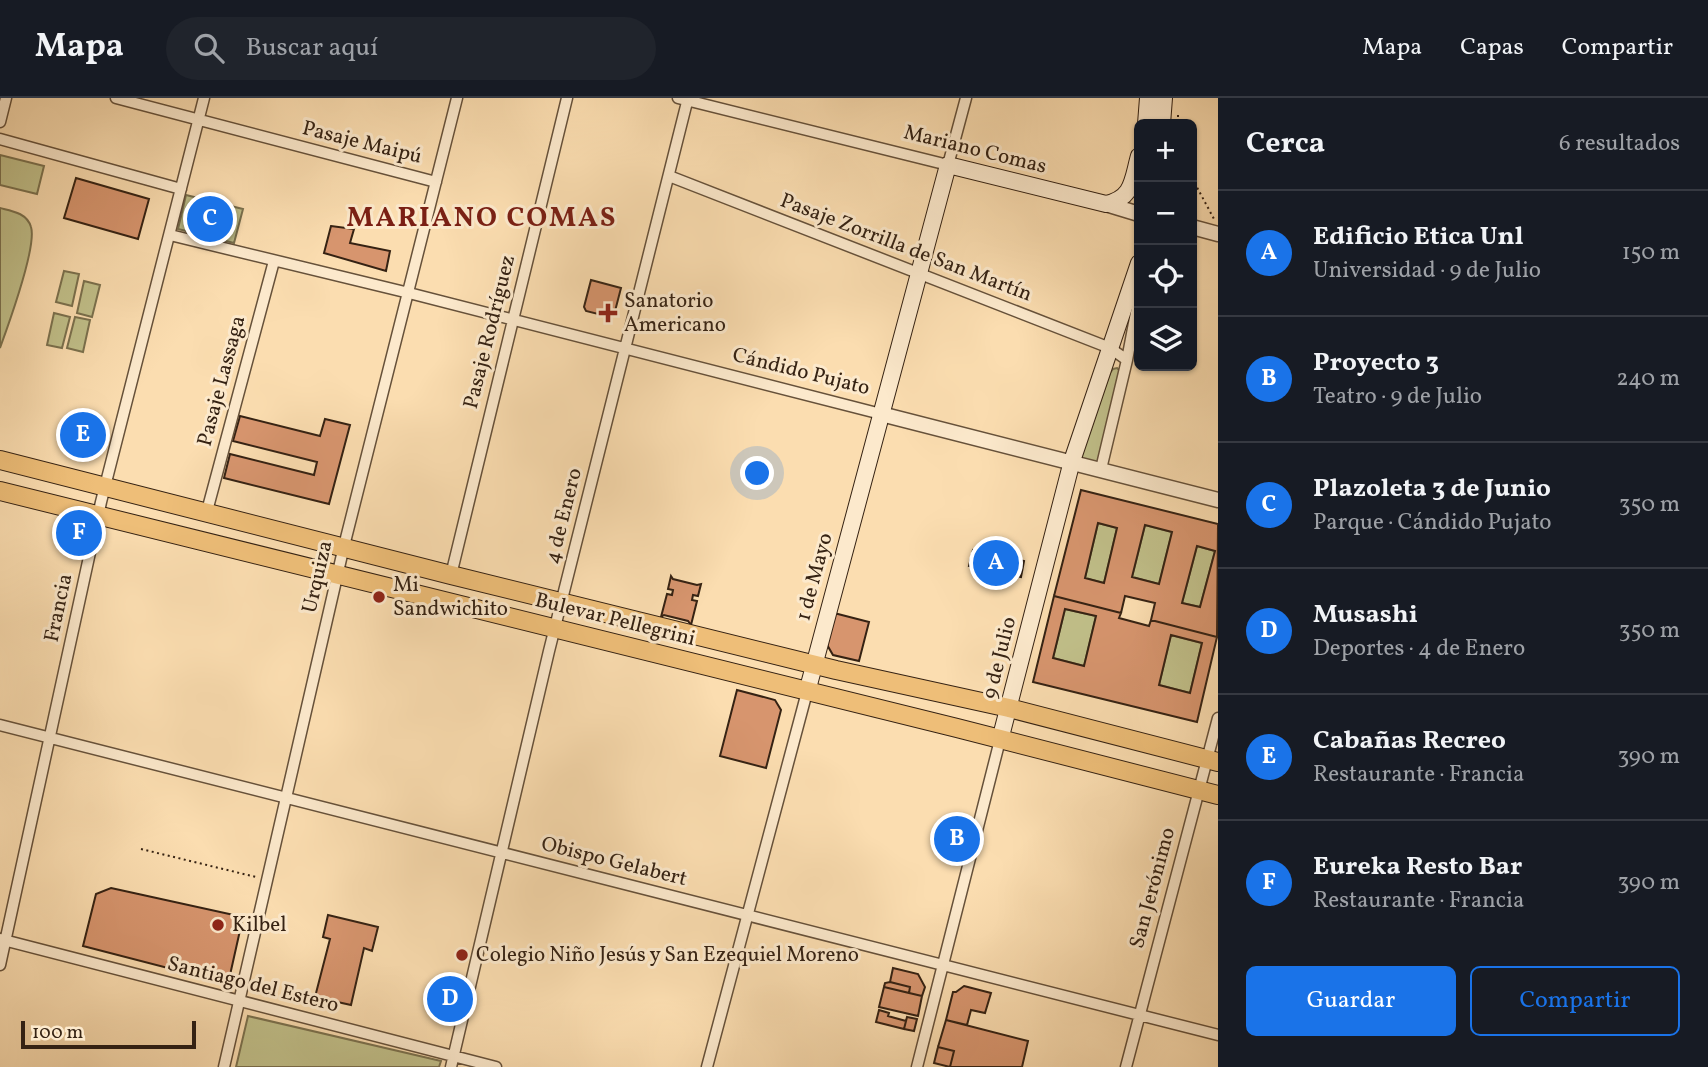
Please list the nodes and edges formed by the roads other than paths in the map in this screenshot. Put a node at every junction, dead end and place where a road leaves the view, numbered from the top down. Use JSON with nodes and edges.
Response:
{"nodes":[{"id":1,"x":6,"y":98,"type":"edge"},
{"id":2,"x":116,"y":98,"type":"edge"},
{"id":3,"x":204,"y":98,"type":"edge"},
{"id":4,"x":457,"y":98,"type":"edge"},
{"id":5,"x":567,"y":98,"type":"edge"},
{"id":6,"x":966,"y":98,"type":"edge"},
{"id":7,"x":1148,"y":98,"type":"edge"},
{"id":8,"x":1164,"y":98,"type":"edge"},
{"id":9,"x":684,"y":99,"type":"edge"},
{"id":10,"x":1146,"y":119,"type":"edge"},
{"id":11,"x":1162,"y":119,"type":"edge"},
{"id":12,"x":198,"y":121,"type":"junction"},
{"id":13,"x":0,"y":122,"type":"edge"},
{"id":14,"x":0,"y":139,"type":"edge"},
{"id":15,"x":948,"y":164,"type":"junction"},
{"id":16,"x":1134,"y":174,"type":"edge"},
{"id":17,"x":669,"y":176,"type":"junction"},
{"id":18,"x":436,"y":182,"type":"junction"},
{"id":19,"x":181,"y":189,"type":"junction"},
{"id":20,"x":1106,"y":204,"type":"junction"},
{"id":21,"x":1134,"y":212,"type":"edge"},
{"id":22,"x":1197,"y":228,"type":"edge"},
{"id":23,"x":1218,"y":234,"type":"edge"},
{"id":24,"x":170,"y":235,"type":"junction"},
{"id":25,"x":274,"y":261,"type":"junction"},
{"id":26,"x":918,"y":273,"type":"junction"},
{"id":27,"x":1134,"y":278,"type":"edge"},
{"id":28,"x":410,"y":293,"type":"junction"},
{"id":29,"x":1137,"y":308,"type":"edge"},
{"id":30,"x":513,"y":320,"type":"junction"},
{"id":31,"x":1110,"y":348,"type":"junction"},
{"id":32,"x":626,"y":349,"type":"junction"},
{"id":33,"x":1127,"y":359,"type":"junction"},
{"id":34,"x":881,"y":414,"type":"junction"},
{"id":35,"x":0,"y":460,"type":"edge"},
{"id":36,"x":1072,"y":461,"type":"junction"},
{"id":37,"x":1101,"y":469,"type":"junction"},
{"id":38,"x":105,"y":487,"type":"junction"},
{"id":39,"x":0,"y":491,"type":"edge"},
{"id":40,"x":1218,"y":500,"type":"edge"},
{"id":41,"x":207,"y":511,"type":"junction"},
{"id":42,"x":98,"y":515,"type":"junction"},
{"id":43,"x":344,"y":546,"type":"junction"},
{"id":44,"x":451,"y":575,"type":"junction"},
{"id":45,"x":338,"y":576,"type":"junction"},
{"id":46,"x":563,"y":602,"type":"junction"},
{"id":47,"x":555,"y":628,"type":"junction"},
{"id":48,"x":813,"y":663,"type":"junction"},
{"id":49,"x":807,"y":692,"type":"junction"},
{"id":50,"x":1009,"y":708,"type":"junction"},
{"id":51,"x":1218,"y":718,"type":"edge"},
{"id":52,"x":0,"y":725,"type":"edge"},
{"id":53,"x":50,"y":738,"type":"junction"},
{"id":54,"x":1000,"y":740,"type":"junction"},
{"id":55,"x":1213,"y":761,"type":"edge"},
{"id":56,"x":1199,"y":790,"type":"junction"},
{"id":57,"x":1218,"y":795,"type":"edge"},
{"id":58,"x":288,"y":797,"type":"junction"},
{"id":59,"x":502,"y":853,"type":"junction"},
{"id":60,"x":747,"y":916,"type":"junction"},
{"id":61,"x":3,"y":939,"type":"edge"},
{"id":62,"x":0,"y":965,"type":"edge"},
{"id":63,"x":942,"y":965,"type":"junction"},
{"id":64,"x":239,"y":1002,"type":"junction"},
{"id":65,"x":1139,"y":1015,"type":"junction"},
{"id":66,"x":1218,"y":1035,"type":"edge"},
{"id":67,"x":453,"y":1062,"type":"edge"},
{"id":68,"x":224,"y":1067,"type":"edge"},
{"id":69,"x":496,"y":1067,"type":"edge"},
{"id":70,"x":706,"y":1067,"type":"edge"},
{"id":71,"x":916,"y":1067,"type":"edge"},
{"id":72,"x":1126,"y":1067,"type":"edge"}],
"edges":[{"from":1,"to":13,"type":"street"},
{"from":2,"to":12,"type":"street","name":"Pasaje Maipú"},
{"from":3,"to":12,"type":"street","name":"Francia"},
{"from":4,"to":18,"type":"street","name":"Urquiza"},
{"from":5,"to":30,"type":"street","name":"Pasaje Rodríguez"},
{"from":6,"to":15,"type":"street","name":"1 de Mayo"},
{"from":7,"to":10,"type":"main road"},
{"from":8,"to":11,"type":"main road"},
{"from":9,"to":15,"type":"street","name":"Mariano Comas"},
{"from":9,"to":17,"type":"street","name":"4 de Enero"},
{"from":12,"to":18,"type":"street","name":"Pasaje Maipú"},
{"from":12,"to":19,"type":"street","name":"Francia"},
{"from":14,"to":19,"type":"street"},
{"from":15,"to":20,"type":"main road","name":"Mariano Comas"},
{"from":15,"to":26,"type":"main road","name":"1 de Mayo"},
{"from":16,"to":20,"type":"main road"},
{"from":17,"to":26,"type":"street","name":"Pasaje Zorrilla de San Martín"},
{"from":17,"to":32,"type":"street","name":"4 de Enero"},
{"from":18,"to":28,"type":"street","name":"Urquiza"},
{"from":19,"to":24,"type":"street","name":"Francia"},
{"from":20,"to":21,"type":"street","name":"Mariano Comas"},
{"from":22,"to":23,"type":"street"},
{"from":24,"to":25,"type":"street","name":"Cándido Pujato"},
{"from":24,"to":38,"type":"street","name":"Francia"},
{"from":25,"to":28,"type":"street","name":"Cándido Pujato"},
{"from":25,"to":41,"type":"street","name":"Pasaje Lassaga"},
{"from":26,"to":31,"type":"street","name":"Pasaje Zorrilla de San Martín"},
{"from":26,"to":34,"type":"main road","name":"1 de Mayo"},
{"from":27,"to":31,"type":"main road","name":"9 de Julio"},
{"from":28,"to":30,"type":"street","name":"Cándido Pujato"},
{"from":28,"to":43,"type":"street","name":"Urquiza"},
{"from":29,"to":33,"type":"street"},
{"from":30,"to":32,"type":"street","name":"Cándido Pujato"},
{"from":30,"to":44,"type":"street","name":"Pasaje Rodríguez"},
{"from":31,"to":33,"type":"street","name":"Pasaje Zorrilla de San Martín"},
{"from":31,"to":36,"type":"main road","name":"9 de Julio"},
{"from":32,"to":34,"type":"street","name":"Cándido Pujato"},
{"from":32,"to":46,"type":"street","name":"4 de Enero"},
{"from":33,"to":37,"type":"street"},
{"from":34,"to":36,"type":"street","name":"Cándido Pujato"},
{"from":34,"to":48,"type":"main road","name":"1 de Mayo"},
{"from":35,"to":38,"type":"main road","name":"Bulevar Pellegrini"},
{"from":36,"to":37,"type":"street","name":"Cándido Pujato"},
{"from":36,"to":50,"type":"main road","name":"9 de Julio"},
{"from":37,"to":40,"type":"street","name":"Cándido Pujato"},
{"from":38,"to":41,"type":"main road","name":"Bulevar Pellegrini"},
{"from":38,"to":42,"type":"street","name":"Francia"},
{"from":39,"to":42,"type":"main road","name":"Bulevar Pellegrini"},
{"from":41,"to":43,"type":"main road","name":"Bulevar Pellegrini"},
{"from":42,"to":45,"type":"main road","name":"Bulevar Pellegrini"},
{"from":42,"to":53,"type":"street","name":"Francia"},
{"from":43,"to":44,"type":"main road","name":"Bulevar Pellegrini"},
{"from":43,"to":45,"type":"street","name":"Urquiza"},
{"from":44,"to":46,"type":"main road","name":"Bulevar Pellegrini"},
{"from":45,"to":47,"type":"main road","name":"Bulevar Pellegrini"},
{"from":45,"to":58,"type":"street","name":"Urquiza"},
{"from":46,"to":47,"type":"street","name":"4 de Enero"},
{"from":46,"to":48,"type":"main road","name":"Bulevar Pellegrini"},
{"from":47,"to":49,"type":"main road","name":"Bulevar Pellegrini"},
{"from":47,"to":59,"type":"street","name":"4 de Enero"},
{"from":48,"to":49,"type":"main road","name":"1 de Mayo"},
{"from":48,"to":50,"type":"main road","name":"Bulevar Pellegrini"},
{"from":49,"to":54,"type":"main road","name":"Bulevar Pellegrini"},
{"from":49,"to":60,"type":"street","name":"1 de Mayo"},
{"from":50,"to":54,"type":"main road","name":"9 de Julio"},
{"from":50,"to":55,"type":"main road","name":"Bulevar Pellegrini"},
{"from":51,"to":55,"type":"street","name":"San Jerónimo"},
{"from":52,"to":53,"type":"street","name":"Obispo Gelabert"},
{"from":53,"to":58,"type":"street","name":"Obispo Gelabert"},
{"from":53,"to":61,"type":"street","name":"Francia"},
{"from":54,"to":56,"type":"main road","name":"Bulevar Pellegrini"},
{"from":54,"to":63,"type":"street","name":"9 de Julio"},
{"from":55,"to":56,"type":"street","name":"San Jerónimo"},
{"from":56,"to":57,"type":"main road","name":"Bulevar Pellegrini"},
{"from":56,"to":65,"type":"street","name":"San Jerónimo"},
{"from":58,"to":59,"type":"street","name":"Obispo Gelabert"},
{"from":58,"to":64,"type":"street","name":"Urquiza"},
{"from":59,"to":60,"type":"street","name":"Obispo Gelabert"},
{"from":59,"to":67,"type":"street","name":"4 de Enero"},
{"from":60,"to":63,"type":"street","name":"Obispo Gelabert"},
{"from":60,"to":70,"type":"street","name":"1 de Mayo"},
{"from":61,"to":62,"type":"street","name":"Francia"},
{"from":61,"to":64,"type":"street","name":"Santiago del Estero"},
{"from":63,"to":65,"type":"street","name":"Obispo Gelabert"},
{"from":63,"to":71,"type":"street","name":"9 de Julio"},
{"from":64,"to":67,"type":"street","name":"Santiago del Estero"},
{"from":64,"to":68,"type":"street","name":"Urquiza"},
{"from":65,"to":66,"type":"street","name":"Obispo Gelabert"},
{"from":65,"to":72,"type":"street","name":"San Jerónimo"},
{"from":67,"to":69,"type":"street","name":"Santiago del Estero"}]}
